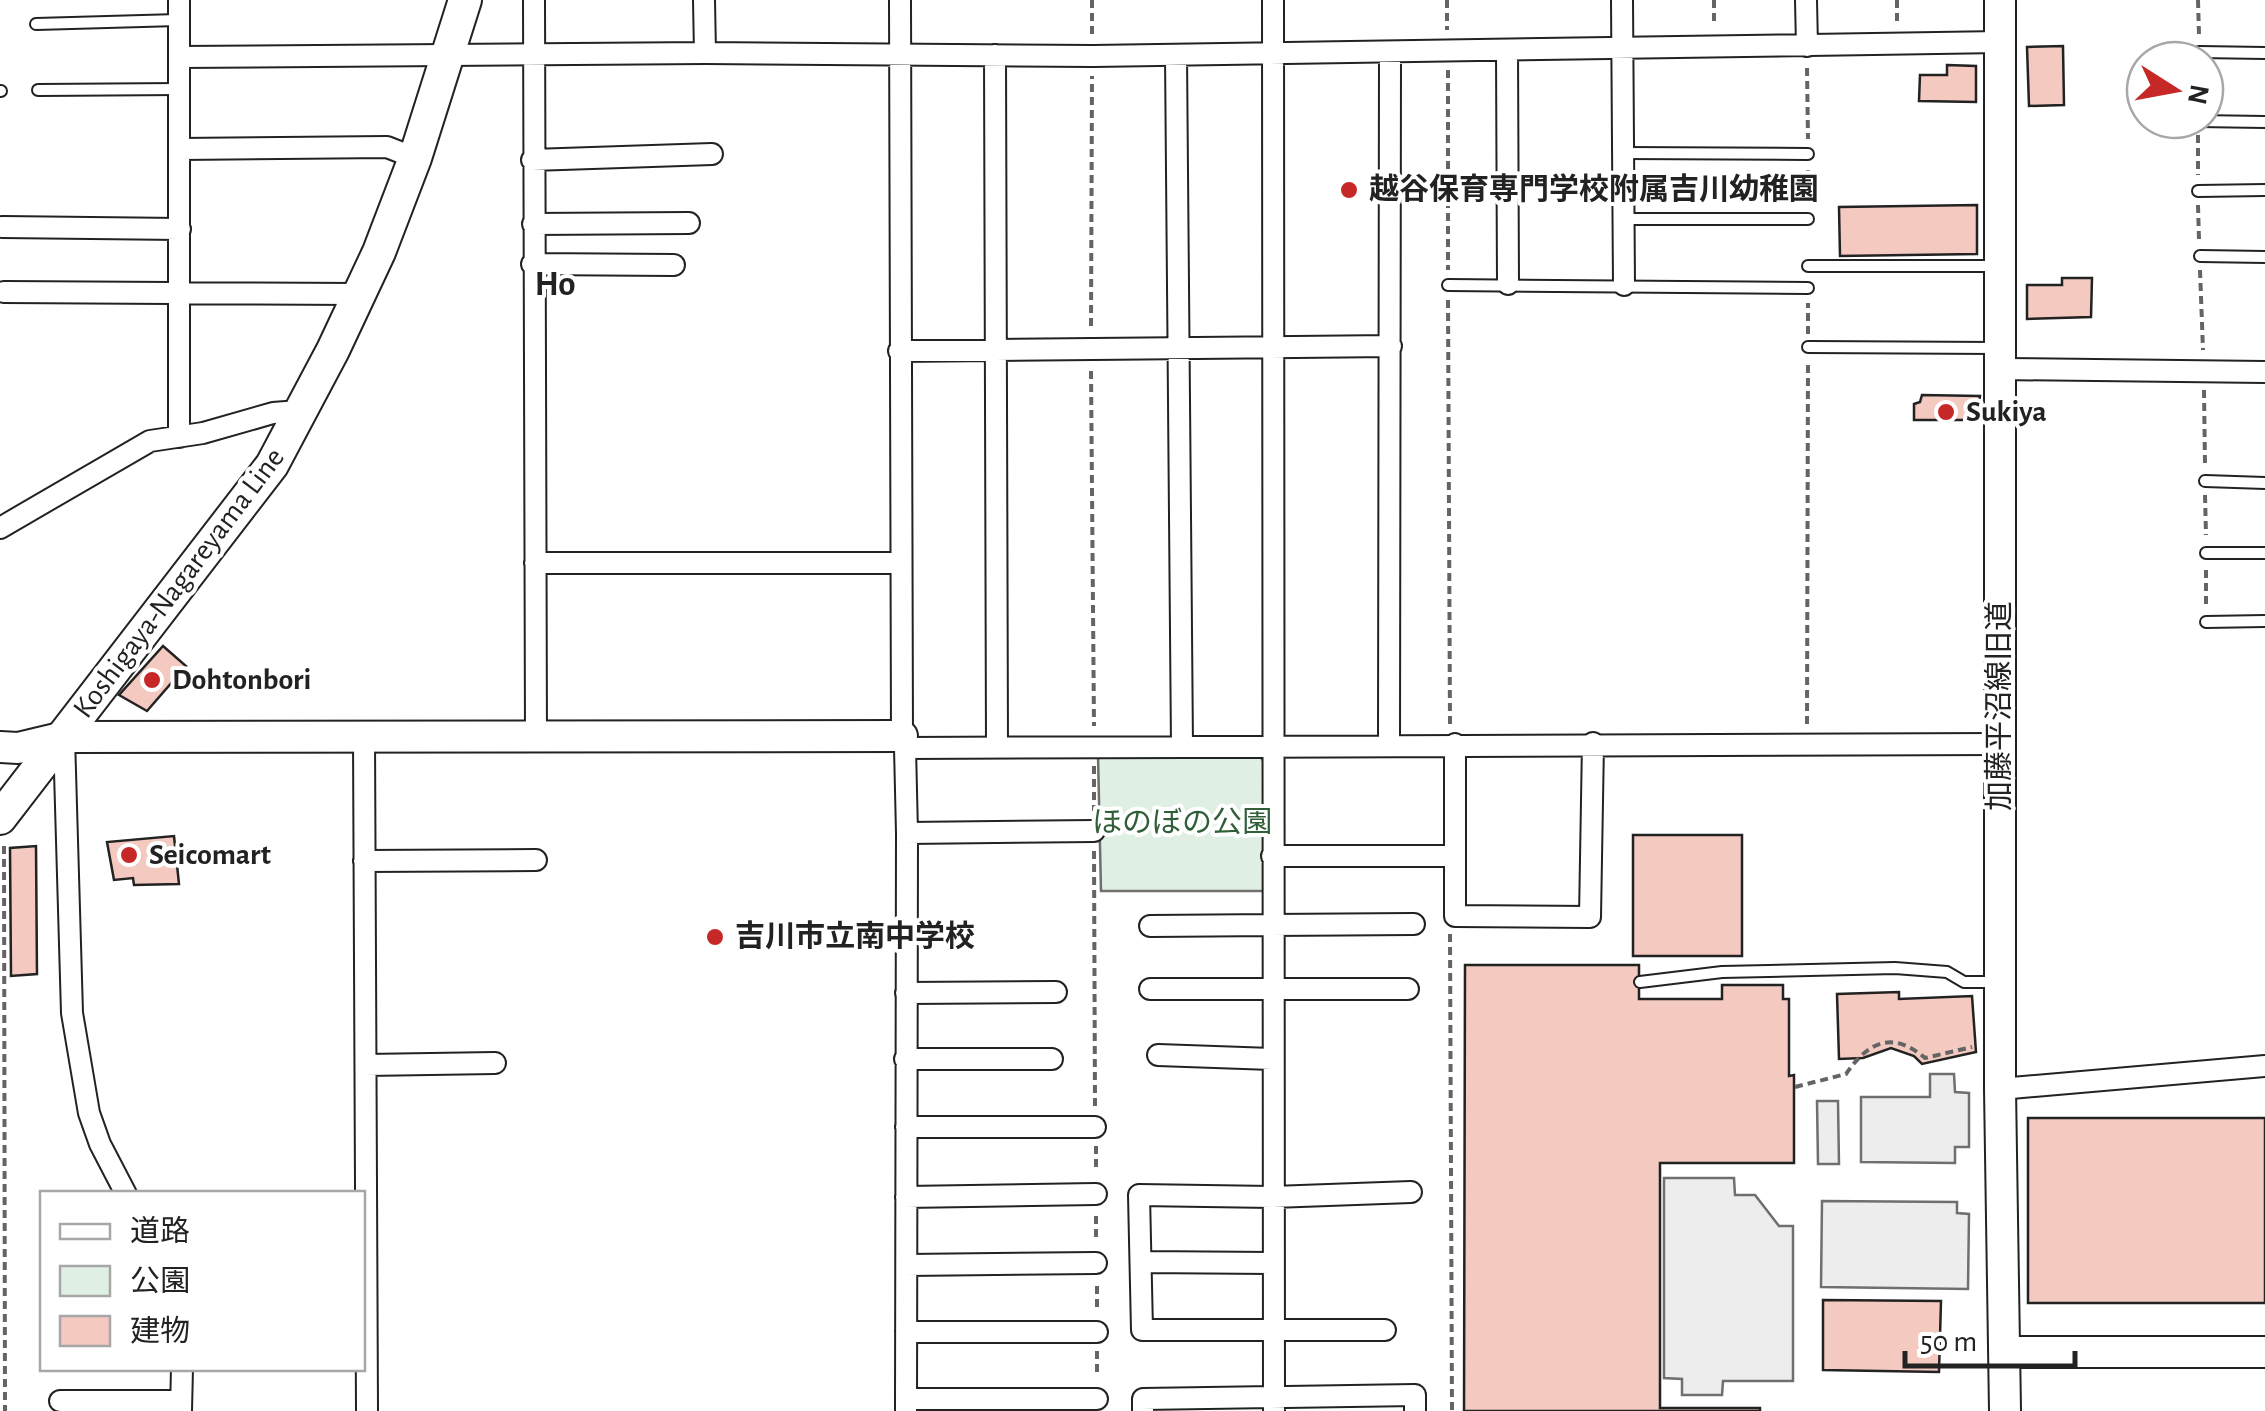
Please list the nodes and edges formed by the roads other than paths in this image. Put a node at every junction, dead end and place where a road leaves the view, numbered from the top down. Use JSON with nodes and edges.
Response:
{"nodes":[{"id":1,"x":465,"y":0,"type":"edge"},
{"id":2,"x":534,"y":0,"type":"edge"},
{"id":3,"x":704,"y":0,"type":"edge"},
{"id":4,"x":900,"y":0,"type":"edge"},
{"id":5,"x":1272,"y":0,"type":"edge"},
{"id":6,"x":1622,"y":0,"type":"edge"},
{"id":7,"x":1806,"y":0,"type":"edge"},
{"id":8,"x":2000,"y":0,"type":"edge"},
{"id":9,"x":180,"y":10,"type":"edge"},
{"id":10,"x":36,"y":24,"type":"dead end"},
{"id":11,"x":2000,"y":42,"type":"junction"},
{"id":12,"x":1807,"y":46,"type":"junction"},
{"id":13,"x":1622,"y":48,"type":"junction"},
{"id":14,"x":1508,"y":50,"type":"junction"},
{"id":15,"x":1390,"y":52,"type":"junction"},
{"id":16,"x":2225,"y":52,"type":"edge"},
{"id":17,"x":705,"y":53,"type":"junction"},
{"id":18,"x":1273,"y":53,"type":"junction"},
{"id":19,"x":2265,"y":53,"type":"edge"},
{"id":20,"x":534,"y":55,"type":"junction"},
{"id":21,"x":995,"y":55,"type":"junction"},
{"id":22,"x":1176,"y":55,"type":"junction"},
{"id":23,"x":448,"y":56,"type":"junction"},
{"id":24,"x":900,"y":56,"type":"junction"},
{"id":25,"x":180,"y":57,"type":"junction"},
{"id":26,"x":38,"y":90,"type":"dead end"},
{"id":27,"x":180,"y":90,"type":"junction"},
{"id":28,"x":2225,"y":121,"type":"edge"},
{"id":29,"x":2265,"y":122,"type":"edge"},
{"id":30,"x":180,"y":148,"type":"junction"},
{"id":31,"x":1623,"y":153,"type":"junction"},
{"id":32,"x":712,"y":154,"type":"dead end"},
{"id":33,"x":1808,"y":154,"type":"road end"},
{"id":34,"x":415,"y":158,"type":"junction"},
{"id":35,"x":532,"y":160,"type":"junction"},
{"id":36,"x":2265,"y":190,"type":"edge"},
{"id":37,"x":2198,"y":191,"type":"dead end"},
{"id":38,"x":1624,"y":219,"type":"junction"},
{"id":39,"x":1808,"y":219,"type":"road end"},
{"id":40,"x":690,"y":223,"type":"dead end"},
{"id":41,"x":532,"y":224,"type":"junction"},
{"id":42,"x":2,"y":226,"type":"edge"},
{"id":43,"x":180,"y":229,"type":"junction"},
{"id":44,"x":2200,"y":256,"type":"dead end"},
{"id":45,"x":2265,"y":256,"type":"edge"},
{"id":46,"x":532,"y":264,"type":"junction"},
{"id":47,"x":674,"y":264,"type":"dead end"},
{"id":48,"x":1808,"y":266,"type":"dead end"},
{"id":49,"x":2001,"y":266,"type":"junction"},
{"id":50,"x":1508,"y":284,"type":"junction"},
{"id":51,"x":1448,"y":285,"type":"road end"},
{"id":52,"x":1624,"y":286,"type":"junction"},
{"id":53,"x":1808,"y":288,"type":"road end"},
{"id":54,"x":4,"y":292,"type":"dead end"},
{"id":55,"x":360,"y":294,"type":"junction"},
{"id":56,"x":180,"y":296,"type":"junction"},
{"id":57,"x":1272,"y":345,"type":"junction"},
{"id":58,"x":1391,"y":346,"type":"junction"},
{"id":59,"x":1180,"y":348,"type":"junction"},
{"id":60,"x":1808,"y":348,"type":"road end"},
{"id":61,"x":898,"y":351,"type":"junction"},
{"id":62,"x":995,"y":351,"type":"junction"},
{"id":63,"x":2001,"y":359,"type":"junction"},
{"id":64,"x":2265,"y":372,"type":"edge"},
{"id":65,"x":298,"y":418,"type":"junction"},
{"id":66,"x":179,"y":437,"type":"junction"},
{"id":67,"x":2205,"y":481,"type":"dead end"},
{"id":68,"x":2265,"y":482,"type":"edge"},
{"id":69,"x":0,"y":528,"type":"edge"},
{"id":70,"x":2265,"y":552,"type":"edge"},
{"id":71,"x":2206,"y":553,"type":"dead end"},
{"id":72,"x":535,"y":563,"type":"junction"},
{"id":73,"x":900,"y":563,"type":"junction"},
{"id":74,"x":2265,"y":621,"type":"edge"},
{"id":75,"x":2206,"y":622,"type":"dead end"},
{"id":76,"x":64,"y":737,"type":"junction"},
{"id":77,"x":364,"y":737,"type":"junction"},
{"id":78,"x":536,"y":738,"type":"junction"},
{"id":79,"x":904,"y":742,"type":"junction"},
{"id":80,"x":1454,"y":744,"type":"junction"},
{"id":81,"x":1593,"y":744,"type":"junction"},
{"id":82,"x":1999,"y":744,"type":"junction"},
{"id":83,"x":1389,"y":745,"type":"junction"},
{"id":84,"x":0,"y":746,"type":"edge"},
{"id":85,"x":1182,"y":746,"type":"junction"},
{"id":86,"x":997,"y":747,"type":"junction"},
{"id":87,"x":1272,"y":747,"type":"junction"},
{"id":88,"x":2,"y":827,"type":"edge"},
{"id":89,"x":1094,"y":831,"type":"road end"},
{"id":90,"x":906,"y":833,"type":"junction"},
{"id":91,"x":1272,"y":856,"type":"junction"},
{"id":92,"x":1455,"y":856,"type":"junction"},
{"id":93,"x":364,"y":860,"type":"junction"},
{"id":94,"x":536,"y":860,"type":"dead end"},
{"id":95,"x":1414,"y":924,"type":"dead end"},
{"id":96,"x":1272,"y":925,"type":"junction"},
{"id":97,"x":1150,"y":926,"type":"dead end"},
{"id":98,"x":1640,"y":982,"type":"dead end"},
{"id":99,"x":2000,"y":982,"type":"junction"},
{"id":100,"x":1150,"y":990,"type":"dead end"},
{"id":101,"x":1272,"y":990,"type":"junction"},
{"id":102,"x":1408,"y":990,"type":"dead end"},
{"id":103,"x":906,"y":992,"type":"junction"},
{"id":104,"x":1056,"y":992,"type":"dead end"},
{"id":105,"x":1158,"y":1055,"type":"dead end"},
{"id":106,"x":1272,"y":1058,"type":"junction"},
{"id":107,"x":905,"y":1059,"type":"junction"},
{"id":108,"x":1052,"y":1059,"type":"dead end"},
{"id":109,"x":495,"y":1063,"type":"dead end"},
{"id":110,"x":366,"y":1065,"type":"junction"},
{"id":111,"x":2265,"y":1066,"type":"edge"},
{"id":112,"x":2000,"y":1089,"type":"junction"},
{"id":113,"x":1096,"y":1126,"type":"road end"},
{"id":114,"x":906,"y":1127,"type":"junction"},
{"id":115,"x":124,"y":1191,"type":"edge"},
{"id":116,"x":1411,"y":1192,"type":"dead end"},
{"id":117,"x":1096,"y":1194,"type":"road end"},
{"id":118,"x":1273,"y":1196,"type":"junction"},
{"id":119,"x":365,"y":1197,"type":"edge"},
{"id":120,"x":906,"y":1197,"type":"junction"},
{"id":121,"x":1141,"y":1262,"type":"junction"},
{"id":122,"x":1096,"y":1263,"type":"road end"},
{"id":123,"x":1272,"y":1263,"type":"junction"},
{"id":124,"x":907,"y":1265,"type":"junction"},
{"id":125,"x":365,"y":1266,"type":"edge"},
{"id":126,"x":1273,"y":1330,"type":"junction"},
{"id":127,"x":1385,"y":1330,"type":"dead end"},
{"id":128,"x":906,"y":1332,"type":"junction"},
{"id":129,"x":1097,"y":1332,"type":"road end"},
{"id":130,"x":2004,"y":1352,"type":"junction"},
{"id":131,"x":2265,"y":1352,"type":"edge"},
{"id":132,"x":182,"y":1371,"type":"edge"},
{"id":133,"x":1097,"y":1400,"type":"road end"},
{"id":134,"x":60,"y":1401,"type":"dead end"},
{"id":135,"x":1274,"y":1403,"type":"edge"},
{"id":136,"x":906,"y":1405,"type":"edge"},
{"id":137,"x":181,"y":1406,"type":"edge"},
{"id":138,"x":367,"y":1411,"type":"edge"},
{"id":139,"x":1143,"y":1411,"type":"edge"},
{"id":140,"x":1415,"y":1411,"type":"edge"},
{"id":141,"x":2004,"y":1411,"type":"edge"}],
"edges":[{"from":1,"to":23,"type":"main road","name":"Koshigaya-Nagareyama Line"},
{"from":2,"to":20,"type":"street"},
{"from":3,"to":17,"type":"street"},
{"from":4,"to":24,"type":"street"},
{"from":5,"to":18,"type":"street"},
{"from":6,"to":13,"type":"street"},
{"from":7,"to":12,"type":"street"},
{"from":8,"to":11,"type":"street","name":"加藤平沼線旧道"},
{"from":9,"to":10,"type":"lane"},
{"from":9,"to":25,"type":"street"},
{"from":11,"to":12,"type":"street"},
{"from":11,"to":49,"type":"street","name":"加藤平沼線旧道"},
{"from":12,"to":13,"type":"street"},
{"from":13,"to":14,"type":"street"},
{"from":13,"to":31,"type":"street"},
{"from":14,"to":15,"type":"street"},
{"from":14,"to":50,"type":"street"},
{"from":15,"to":18,"type":"street"},
{"from":15,"to":58,"type":"street"},
{"from":16,"to":19,"type":"lane"},
{"from":17,"to":20,"type":"street"},
{"from":17,"to":24,"type":"street"},
{"from":18,"to":22,"type":"street"},
{"from":18,"to":57,"type":"street"},
{"from":20,"to":23,"type":"street"},
{"from":20,"to":35,"type":"street"},
{"from":21,"to":22,"type":"street"},
{"from":21,"to":24,"type":"street"},
{"from":21,"to":62,"type":"street"},
{"from":22,"to":59,"type":"street"},
{"from":23,"to":25,"type":"street"},
{"from":23,"to":34,"type":"main road","name":"Koshigaya-Nagareyama Line"},
{"from":24,"to":61,"type":"street"},
{"from":25,"to":27,"type":"street"},
{"from":26,"to":27,"type":"lane"},
{"from":27,"to":30,"type":"street"},
{"from":28,"to":29,"type":"lane"},
{"from":30,"to":34,"type":"street"},
{"from":30,"to":43,"type":"street"},
{"from":31,"to":33,"type":"lane"},
{"from":31,"to":38,"type":"street"},
{"from":32,"to":35,"type":"street"},
{"from":34,"to":55,"type":"main road","name":"Koshigaya-Nagareyama Line"},
{"from":35,"to":41,"type":"street"},
{"from":36,"to":37,"type":"lane"},
{"from":38,"to":39,"type":"lane"},
{"from":38,"to":52,"type":"street"},
{"from":40,"to":41,"type":"street"},
{"from":41,"to":46,"type":"street"},
{"from":42,"to":43,"type":"street"},
{"from":43,"to":56,"type":"street"},
{"from":44,"to":45,"type":"lane"},
{"from":46,"to":47,"type":"street"},
{"from":46,"to":72,"type":"street"},
{"from":48,"to":49,"type":"lane"},
{"from":49,"to":63,"type":"street","name":"加藤平沼線旧道"},
{"from":50,"to":51,"type":"lane"},
{"from":50,"to":52,"type":"lane"},
{"from":52,"to":53,"type":"lane"},
{"from":54,"to":56,"type":"street"},
{"from":55,"to":56,"type":"street"},
{"from":55,"to":65,"type":"main road","name":"Koshigaya-Nagareyama Line"},
{"from":56,"to":66,"type":"street"},
{"from":57,"to":58,"type":"street"},
{"from":57,"to":59,"type":"street"},
{"from":57,"to":87,"type":"street"},
{"from":58,"to":83,"type":"street"},
{"from":59,"to":62,"type":"street"},
{"from":59,"to":85,"type":"street"},
{"from":60,"to":63,"type":"lane"},
{"from":61,"to":62,"type":"street"},
{"from":61,"to":73,"type":"street"},
{"from":62,"to":86,"type":"street"},
{"from":63,"to":64,"type":"street"},
{"from":63,"to":82,"type":"street","name":"加藤平沼線旧道"},
{"from":65,"to":66,"type":"street"},
{"from":65,"to":76,"type":"main road","name":"Koshigaya-Nagareyama Line"},
{"from":66,"to":69,"type":"street"},
{"from":67,"to":68,"type":"lane"},
{"from":70,"to":71,"type":"lane"},
{"from":72,"to":73,"type":"street"},
{"from":72,"to":78,"type":"street"},
{"from":73,"to":79,"type":"street"},
{"from":74,"to":75,"type":"lane"},
{"from":76,"to":77,"type":"street"},
{"from":76,"to":84,"type":"street"},
{"from":76,"to":88,"type":"main road","name":"Koshigaya-Nagareyama Line"},
{"from":76,"to":115,"type":"street"},
{"from":77,"to":78,"type":"street"},
{"from":77,"to":93,"type":"street"},
{"from":78,"to":79,"type":"street"},
{"from":79,"to":86,"type":"street"},
{"from":79,"to":90,"type":"street"},
{"from":80,"to":81,"type":"street"},
{"from":80,"to":83,"type":"street"},
{"from":80,"to":92,"type":"street"},
{"from":81,"to":82,"type":"street"},
{"from":81,"to":92,"type":"street"},
{"from":82,"to":99,"type":"street","name":"加藤平沼線旧道"},
{"from":83,"to":87,"type":"street"},
{"from":85,"to":86,"type":"street"},
{"from":85,"to":87,"type":"street"},
{"from":87,"to":91,"type":"street"},
{"from":89,"to":90,"type":"street"},
{"from":90,"to":103,"type":"street"},
{"from":91,"to":92,"type":"street"},
{"from":91,"to":96,"type":"street"},
{"from":93,"to":94,"type":"street"},
{"from":93,"to":110,"type":"street"},
{"from":95,"to":96,"type":"street"},
{"from":96,"to":97,"type":"street"},
{"from":96,"to":101,"type":"street"},
{"from":98,"to":99,"type":"lane"},
{"from":99,"to":112,"type":"street","name":"加藤平沼線旧道"},
{"from":100,"to":101,"type":"street"},
{"from":101,"to":102,"type":"street"},
{"from":101,"to":106,"type":"street"},
{"from":103,"to":104,"type":"street"},
{"from":103,"to":107,"type":"street"},
{"from":105,"to":106,"type":"street"},
{"from":106,"to":118,"type":"street"},
{"from":107,"to":108,"type":"street"},
{"from":107,"to":114,"type":"street"},
{"from":109,"to":110,"type":"street"},
{"from":110,"to":119,"type":"street"},
{"from":111,"to":112,"type":"street"},
{"from":112,"to":130,"type":"street","name":"加藤平沼線旧道"},
{"from":113,"to":114,"type":"street"},
{"from":114,"to":120,"type":"street"},
{"from":116,"to":118,"type":"street"},
{"from":117,"to":120,"type":"street"},
{"from":118,"to":121,"type":"street"},
{"from":118,"to":123,"type":"street"},
{"from":119,"to":125,"type":"street"},
{"from":120,"to":124,"type":"street"},
{"from":121,"to":123,"type":"street"},
{"from":121,"to":126,"type":"street"},
{"from":122,"to":124,"type":"street"},
{"from":123,"to":126,"type":"street"},
{"from":124,"to":128,"type":"street"},
{"from":125,"to":138,"type":"street"},
{"from":126,"to":127,"type":"street"},
{"from":126,"to":135,"type":"street"},
{"from":128,"to":129,"type":"street"},
{"from":128,"to":136,"type":"street"},
{"from":130,"to":131,"type":"street"},
{"from":130,"to":141,"type":"street","name":"加藤平沼線旧道"},
{"from":132,"to":137,"type":"street"},
{"from":133,"to":136,"type":"street"},
{"from":134,"to":137,"type":"street"},
{"from":135,"to":139,"type":"street"},
{"from":135,"to":140,"type":"street"}]}
